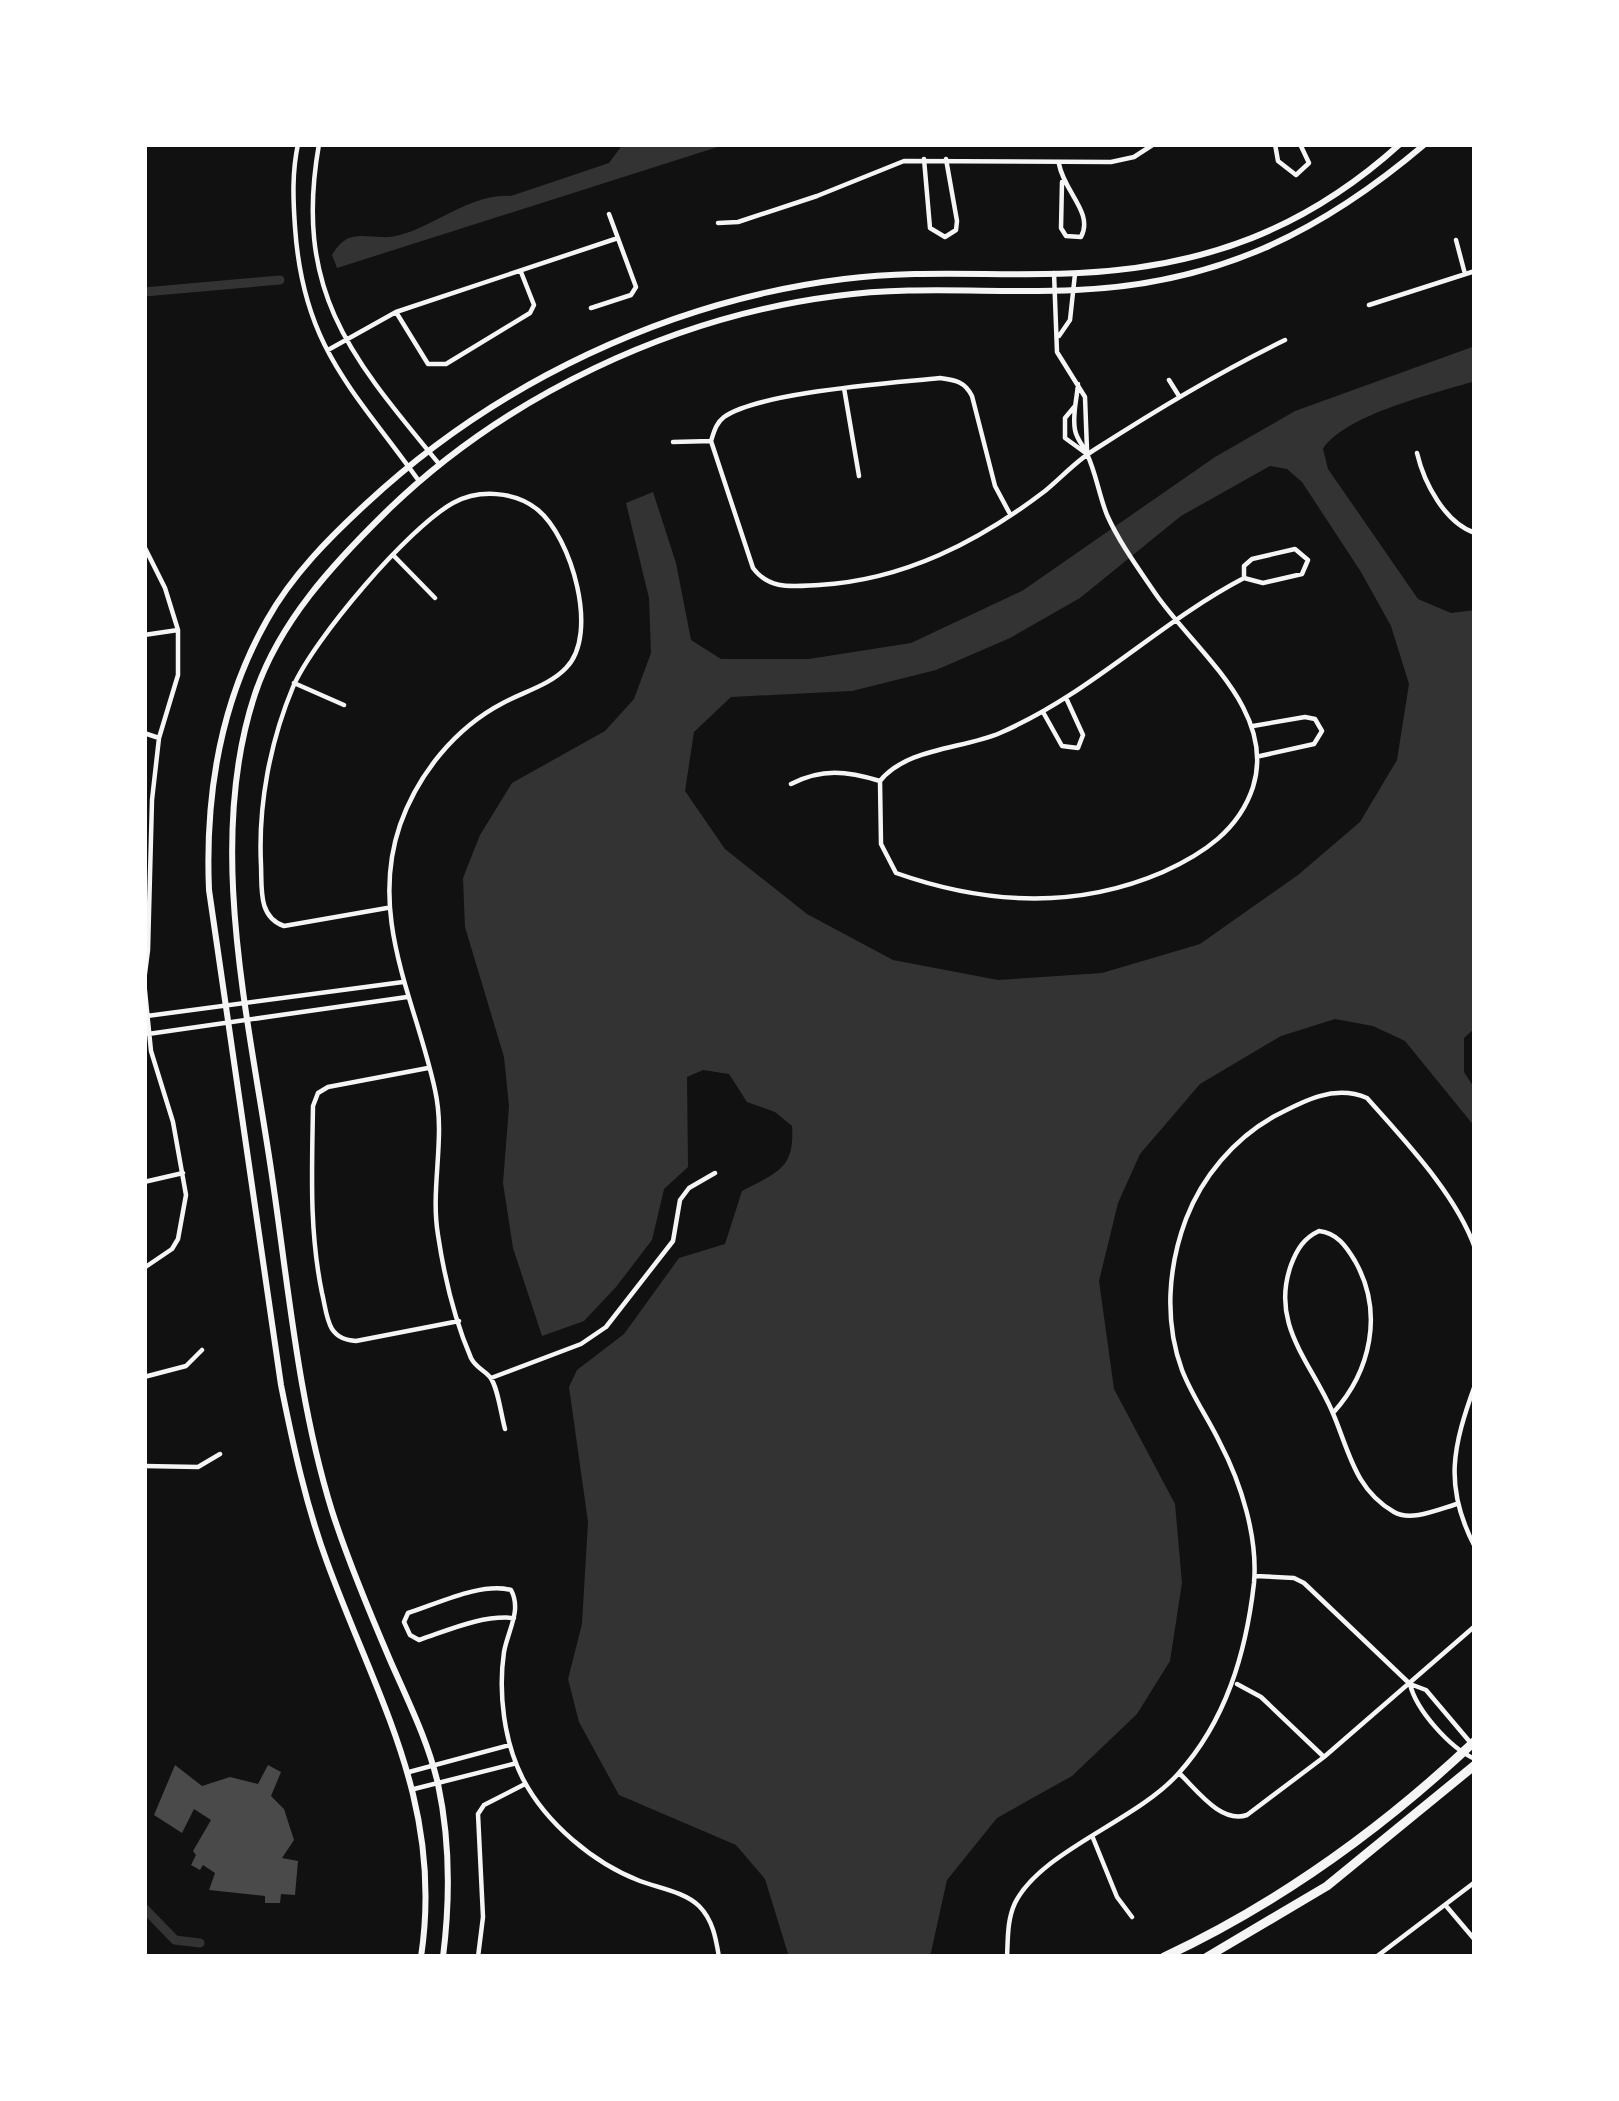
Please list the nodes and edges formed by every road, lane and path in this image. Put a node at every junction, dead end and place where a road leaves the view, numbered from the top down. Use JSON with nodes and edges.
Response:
{"nodes":[{"id":1,"x":298,"y":144,"type":"edge"},
{"id":2,"x":319,"y":144,"type":"edge"},
{"id":3,"x":1154,"y":144,"type":"edge"},
{"id":4,"x":1275,"y":144,"type":"edge"},
{"id":5,"x":1300,"y":144,"type":"edge"},
{"id":6,"x":1400,"y":144,"type":"edge"},
{"id":7,"x":1425,"y":144,"type":"edge"},
{"id":8,"x":924,"y":159,"type":"junction"},
{"id":9,"x":946,"y":159,"type":"junction"},
{"id":10,"x":1059,"y":164,"type":"junction"},
{"id":11,"x":1062,"y":182,"type":"junction"},
{"id":12,"x":609,"y":214,"type":"dead end"},
{"id":13,"x":718,"y":223,"type":"dead end"},
{"id":14,"x":618,"y":238,"type":"junction"},
{"id":15,"x":1456,"y":240,"type":"dead end"},
{"id":16,"x":1475,"y":271,"type":"edge"},
{"id":17,"x":521,"y":272,"type":"junction"},
{"id":18,"x":1054,"y":273,"type":"junction"},
{"id":19,"x":1075,"y":273,"type":"junction"},
{"id":20,"x":1465,"y":274,"type":"junction"},
{"id":21,"x":1054,"y":290,"type":"junction"},
{"id":22,"x":1075,"y":290,"type":"junction"},
{"id":23,"x":1369,"y":305,"type":"dead end"},
{"id":24,"x":591,"y":308,"type":"dead end"},
{"id":25,"x":396,"y":312,"type":"junction"},
{"id":26,"x":1059,"y":336,"type":"junction"},
{"id":27,"x":344,"y":338,"type":"junction"},
{"id":28,"x":1285,"y":340,"type":"dead end"},
{"id":29,"x":326,"y":351,"type":"junction"},
{"id":30,"x":1169,"y":380,"type":"dead end"},
{"id":31,"x":1078,"y":384,"type":"junction"},
{"id":32,"x":844,"y":388,"type":"junction"},
{"id":33,"x":1179,"y":396,"type":"junction"},
{"id":34,"x":1076,"y":406,"type":"junction"},
{"id":35,"x":673,"y":442,"type":"dead end"},
{"id":36,"x":711,"y":442,"type":"junction"},
{"id":37,"x":428,"y":450,"type":"junction"},
{"id":38,"x":1418,"y":453,"type":"dead end"},
{"id":39,"x":1087,"y":454,"type":"junction"},
{"id":40,"x":407,"y":465,"type":"junction"},
{"id":41,"x":440,"y":465,"type":"junction"},
{"id":42,"x":859,"y":476,"type":"dead end"},
{"id":43,"x":419,"y":481,"type":"junction"},
{"id":44,"x":1010,"y":514,"type":"junction"},
{"id":45,"x":1475,"y":533,"type":"edge"},
{"id":46,"x":144,"y":546,"type":"edge"},
{"id":47,"x":394,"y":556,"type":"junction"},
{"id":48,"x":1244,"y":578,"type":"junction"},
{"id":49,"x":435,"y":598,"type":"dead end"},
{"id":50,"x":268,"y":616,"type":"junction"},
{"id":51,"x":1178,"y":620,"type":"junction"},
{"id":52,"x":178,"y":630,"type":"junction"},
{"id":53,"x":286,"y":630,"type":"junction"},
{"id":54,"x":144,"y":635,"type":"edge"},
{"id":55,"x":294,"y":683,"type":"junction"},
{"id":56,"x":1067,"y":700,"type":"junction"},
{"id":57,"x":344,"y":705,"type":"dead end"},
{"id":58,"x":1043,"y":712,"type":"junction"},
{"id":59,"x":1252,"y":726,"type":"junction"},
{"id":60,"x":144,"y":733,"type":"edge"},
{"id":61,"x":159,"y":738,"type":"junction"},
{"id":62,"x":1260,"y":756,"type":"junction"},
{"id":63,"x":880,"y":781,"type":"junction"},
{"id":64,"x":791,"y":784,"type":"dead end"},
{"id":65,"x":147,"y":902,"type":"edge"},
{"id":66,"x":387,"y":908,"type":"junction"},
{"id":67,"x":403,"y":982,"type":"junction"},
{"id":68,"x":407,"y":997,"type":"junction"},
{"id":69,"x":247,"y":1003,"type":"junction"},
{"id":70,"x":226,"y":1005,"type":"junction"},
{"id":71,"x":147,"y":1016,"type":"edge"},
{"id":72,"x":250,"y":1021,"type":"junction"},
{"id":73,"x":229,"y":1023,"type":"junction"},
{"id":74,"x":148,"y":1034,"type":"junction"},
{"id":75,"x":430,"y":1068,"type":"junction"},
{"id":76,"x":183,"y":1173,"type":"junction"},
{"id":77,"x":716,"y":1173,"type":"dead end"},
{"id":78,"x":144,"y":1182,"type":"edge"},
{"id":79,"x":1475,"y":1248,"type":"edge"},
{"id":80,"x":144,"y":1268,"type":"edge"},
{"id":81,"x":289,"y":1290,"type":"junction"},
{"id":82,"x":267,"y":1292,"type":"junction"},
{"id":83,"x":459,"y":1321,"type":"junction"},
{"id":84,"x":202,"y":1350,"type":"dead end"},
{"id":85,"x":144,"y":1376,"type":"edge"},
{"id":86,"x":491,"y":1378,"type":"junction"},
{"id":87,"x":1475,"y":1385,"type":"edge"},
{"id":88,"x":1333,"y":1413,"type":"junction"},
{"id":89,"x":505,"y":1429,"type":"dead end"},
{"id":90,"x":220,"y":1454,"type":"dead end"},
{"id":91,"x":144,"y":1466,"type":"edge"},
{"id":92,"x":1457,"y":1504,"type":"junction"},
{"id":93,"x":1475,"y":1547,"type":"edge"},
{"id":94,"x":1255,"y":1576,"type":"junction"},
{"id":95,"x":514,"y":1618,"type":"junction"},
{"id":96,"x":1475,"y":1626,"type":"edge"},
{"id":97,"x":1235,"y":1683,"type":"junction"},
{"id":98,"x":1410,"y":1684,"type":"junction"},
{"id":99,"x":1474,"y":1744,"type":"edge"},
{"id":100,"x":509,"y":1745,"type":"junction"},
{"id":101,"x":1461,"y":1754,"type":"junction"},
{"id":102,"x":1324,"y":1757,"type":"junction"},
{"id":103,"x":1475,"y":1762,"type":"edge"},
{"id":104,"x":515,"y":1763,"type":"junction"},
{"id":105,"x":432,"y":1767,"type":"junction"},
{"id":106,"x":410,"y":1772,"type":"junction"},
{"id":107,"x":1179,"y":1773,"type":"junction"},
{"id":108,"x":437,"y":1783,"type":"junction"},
{"id":109,"x":525,"y":1784,"type":"junction"},
{"id":110,"x":414,"y":1789,"type":"junction"},
{"id":111,"x":1093,"y":1838,"type":"junction"},
{"id":112,"x":1475,"y":1882,"type":"edge"},
{"id":113,"x":1447,"y":1907,"type":"junction"},
{"id":114,"x":1132,"y":1917,"type":"dead end"},
{"id":115,"x":1475,"y":1940,"type":"edge"},
{"id":116,"x":421,"y":1957,"type":"edge"},
{"id":117,"x":443,"y":1957,"type":"edge"},
{"id":118,"x":478,"y":1957,"type":"edge"},
{"id":119,"x":719,"y":1957,"type":"edge"},
{"id":120,"x":1007,"y":1957,"type":"edge"},
{"id":121,"x":1164,"y":1957,"type":"edge"},
{"id":122,"x":1207,"y":1957,"type":"edge"},
{"id":123,"x":1376,"y":1957,"type":"edge"}],
"edges":[{"from":1,"to":29,"type":"street"},
{"from":2,"to":27,"type":"street"},
{"from":3,"to":10,"type":"street"},
{"from":4,"to":5,"type":"street"},
{"from":6,"to":19,"type":"street"},
{"from":7,"to":22,"type":"street"},
{"from":8,"to":9,"type":"street"},
{"from":8,"to":9,"type":"street"},
{"from":8,"to":13,"type":"street"},
{"from":9,"to":10,"type":"street"},
{"from":10,"to":11,"type":"street"},
{"from":11,"to":11,"type":"street"},
{"from":12,"to":14,"type":"street"},
{"from":14,"to":17,"type":"street"},
{"from":14,"to":24,"type":"street"},
{"from":15,"to":20,"type":"street"},
{"from":16,"to":20,"type":"street"},
{"from":17,"to":25,"type":"street"},
{"from":17,"to":25,"type":"street"},
{"from":18,"to":19,"type":"street"},
{"from":18,"to":21,"type":"street"},
{"from":18,"to":37,"type":"street"},
{"from":19,"to":22,"type":"street"},
{"from":20,"to":23,"type":"street"},
{"from":21,"to":22,"type":"street"},
{"from":21,"to":26,"type":"street"},
{"from":21,"to":41,"type":"street"},
{"from":22,"to":26,"type":"street"},
{"from":25,"to":27,"type":"street"},
{"from":26,"to":31,"type":"street"},
{"from":27,"to":29,"type":"street"},
{"from":27,"to":37,"type":"street"},
{"from":28,"to":33,"type":"street"},
{"from":29,"to":40,"type":"street"},
{"from":30,"to":33,"type":"street"},
{"from":31,"to":34,"type":"street"},
{"from":31,"to":39,"type":"street"},
{"from":32,"to":36,"type":"street"},
{"from":32,"to":42,"type":"street"},
{"from":32,"to":44,"type":"street"},
{"from":33,"to":39,"type":"street"},
{"from":34,"to":39,"type":"street"},
{"from":34,"to":39,"type":"street"},
{"from":35,"to":36,"type":"street"},
{"from":36,"to":44,"type":"street"},
{"from":37,"to":40,"type":"street"},
{"from":37,"to":41,"type":"street"},
{"from":38,"to":45,"type":"street"},
{"from":39,"to":44,"type":"street"},
{"from":39,"to":51,"type":"street"},
{"from":40,"to":43,"type":"street"},
{"from":40,"to":50,"type":"street"},
{"from":41,"to":43,"type":"street"},
{"from":43,"to":53,"type":"street"},
{"from":46,"to":52,"type":"street"},
{"from":47,"to":49,"type":"street"},
{"from":47,"to":55,"type":"street"},
{"from":47,"to":66,"type":"street"},
{"from":48,"to":48,"type":"street"},
{"from":48,"to":51,"type":"street"},
{"from":50,"to":53,"type":"street"},
{"from":50,"to":70,"type":"street"},
{"from":51,"to":56,"type":"street"},
{"from":51,"to":59,"type":"street"},
{"from":52,"to":54,"type":"street"},
{"from":52,"to":61,"type":"street"},
{"from":53,"to":69,"type":"street"},
{"from":55,"to":57,"type":"street"},
{"from":55,"to":66,"type":"street"},
{"from":56,"to":58,"type":"street"},
{"from":56,"to":58,"type":"street"},
{"from":58,"to":63,"type":"street"},
{"from":59,"to":62,"type":"street"},
{"from":59,"to":62,"type":"street"},
{"from":60,"to":61,"type":"street"},
{"from":61,"to":65,"type":"street"},
{"from":62,"to":63,"type":"street"},
{"from":63,"to":64,"type":"street"},
{"from":65,"to":71,"type":"street"},
{"from":66,"to":67,"type":"street"},
{"from":67,"to":68,"type":"street"},
{"from":67,"to":69,"type":"street"},
{"from":68,"to":72,"type":"street"},
{"from":68,"to":75,"type":"street"},
{"from":69,"to":70,"type":"street"},
{"from":69,"to":72,"type":"street"},
{"from":70,"to":71,"type":"street"},
{"from":70,"to":73,"type":"street"},
{"from":71,"to":74,"type":"street"},
{"from":72,"to":73,"type":"street"},
{"from":72,"to":81,"type":"street"},
{"from":73,"to":74,"type":"street"},
{"from":73,"to":82,"type":"street"},
{"from":74,"to":76,"type":"street"},
{"from":75,"to":83,"type":"street"},
{"from":75,"to":83,"type":"street"},
{"from":76,"to":78,"type":"street"},
{"from":76,"to":80,"type":"street"},
{"from":77,"to":86,"type":"street"},
{"from":79,"to":94,"type":"street"},
{"from":81,"to":82,"type":"street"},
{"from":81,"to":105,"type":"street"},
{"from":82,"to":106,"type":"street"},
{"from":83,"to":86,"type":"street"},
{"from":84,"to":85,"type":"street"},
{"from":86,"to":89,"type":"street"},
{"from":87,"to":92,"type":"street"},
{"from":88,"to":88,"type":"street"},
{"from":88,"to":92,"type":"street"},
{"from":90,"to":91,"type":"street"},
{"from":92,"to":93,"type":"street"},
{"from":94,"to":97,"type":"street"},
{"from":94,"to":98,"type":"street"},
{"from":95,"to":95,"type":"street"},
{"from":95,"to":100,"type":"street"},
{"from":96,"to":98,"type":"street"},
{"from":97,"to":102,"type":"street"},
{"from":97,"to":107,"type":"street"},
{"from":98,"to":99,"type":"street"},
{"from":98,"to":101,"type":"street"},
{"from":98,"to":102,"type":"street"},
{"from":99,"to":101,"type":"main road"},
{"from":100,"to":104,"type":"street"},
{"from":100,"to":105,"type":"street"},
{"from":101,"to":103,"type":"street"},
{"from":101,"to":121,"type":"main road"},
{"from":102,"to":107,"type":"street"},
{"from":103,"to":122,"type":"main road"},
{"from":104,"to":108,"type":"street"},
{"from":104,"to":109,"type":"street"},
{"from":105,"to":106,"type":"street"},
{"from":105,"to":108,"type":"street"},
{"from":106,"to":110,"type":"street"},
{"from":107,"to":111,"type":"street"},
{"from":108,"to":110,"type":"street"},
{"from":108,"to":117,"type":"street"},
{"from":109,"to":118,"type":"street"},
{"from":109,"to":119,"type":"street"},
{"from":110,"to":116,"type":"street"},
{"from":111,"to":114,"type":"street"},
{"from":111,"to":120,"type":"street"},
{"from":112,"to":113,"type":"street"},
{"from":113,"to":115,"type":"street"},
{"from":113,"to":123,"type":"street"}]}
